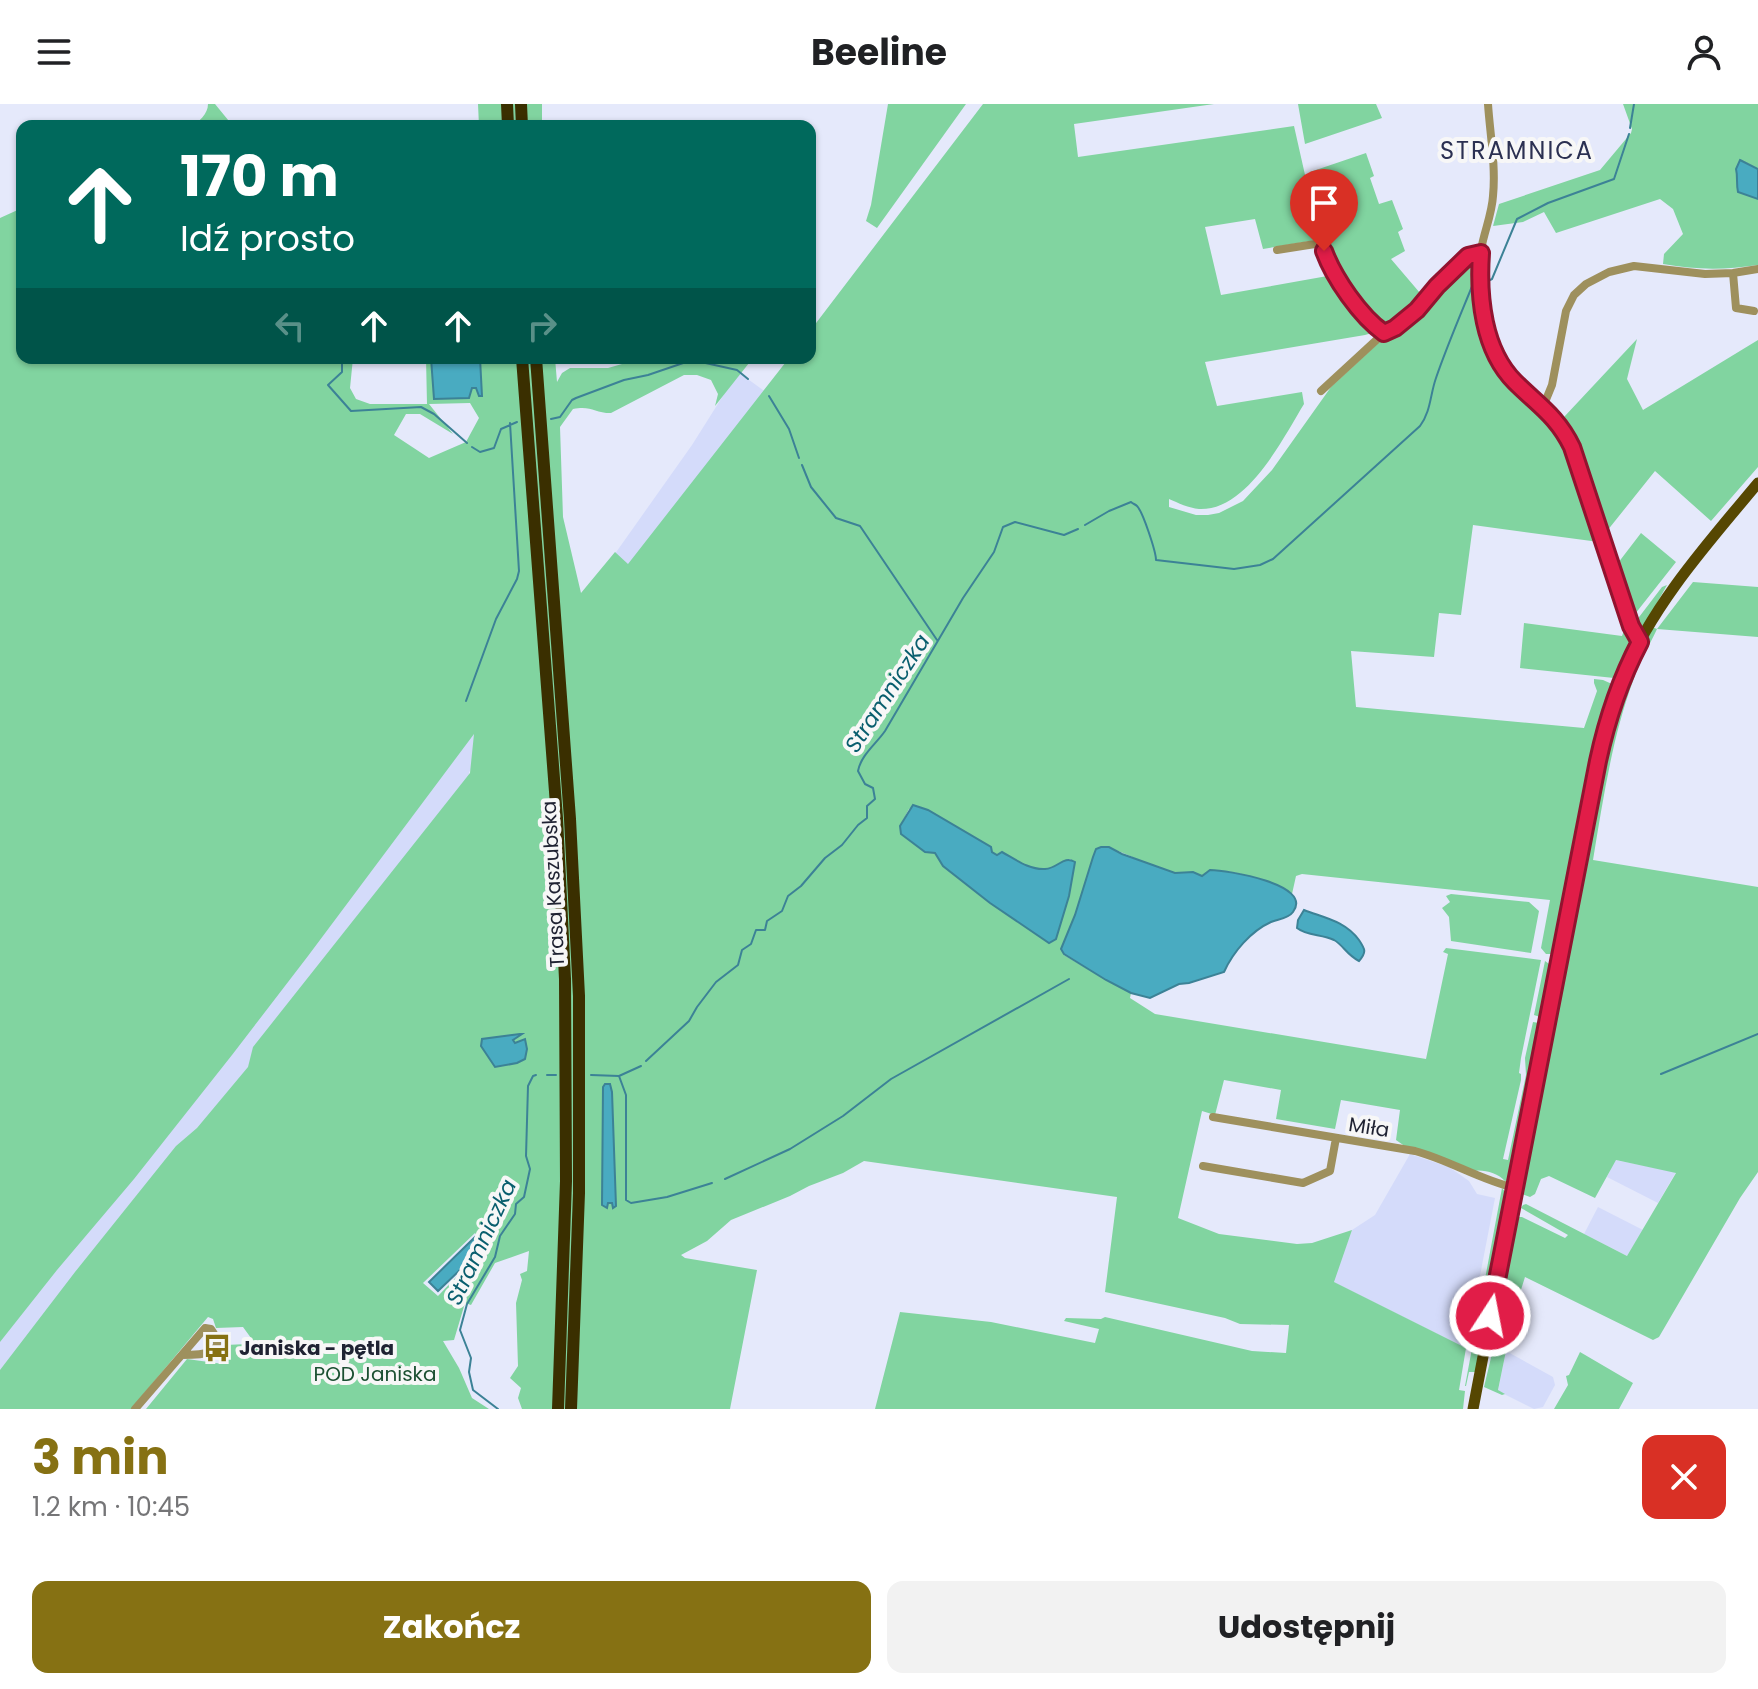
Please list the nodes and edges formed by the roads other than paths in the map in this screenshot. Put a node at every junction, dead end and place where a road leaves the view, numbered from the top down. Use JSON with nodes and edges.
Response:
{"nodes":[{"id":1,"x":1488,"y":104,"type":"edge"},
{"id":2,"x":1277,"y":250,"type":"dead end"},
{"id":3,"x":1481,"y":253,"type":"junction"},
{"id":4,"x":1758,"y":269,"type":"edge"},
{"id":5,"x":1733,"y":273,"type":"junction"},
{"id":6,"x":1754,"y":311,"type":"dead end"},
{"id":7,"x":1384,"y":333,"type":"junction"},
{"id":8,"x":522,"y":364,"type":"edge"},
{"id":9,"x":536,"y":364,"type":"edge"},
{"id":10,"x":1321,"y":391,"type":"dead end"},
{"id":11,"x":1543,"y":407,"type":"junction"},
{"id":12,"x":1758,"y":483,"type":"edge"},
{"id":13,"x":1640,"y":642,"type":"junction"},
{"id":14,"x":1213,"y":1117,"type":"dead end"},
{"id":15,"x":1336,"y":1138,"type":"junction"},
{"id":16,"x":1203,"y":1166,"type":"dead end"},
{"id":17,"x":1515,"y":1188,"type":"junction"},
{"id":18,"x":182,"y":1355,"type":"dead end"},
{"id":19,"x":135,"y":1409,"type":"edge"},
{"id":20,"x":558,"y":1409,"type":"edge"},
{"id":21,"x":571,"y":1409,"type":"edge"},
{"id":22,"x":1473,"y":1409,"type":"edge"}],
"edges":[{"from":1,"to":3,"type":"street"},
{"from":2,"to":7,"type":"street"},
{"from":3,"to":7,"type":"street"},
{"from":3,"to":11,"type":"street"},
{"from":4,"to":5,"type":"street"},
{"from":5,"to":6,"type":"street"},
{"from":5,"to":11,"type":"street"},
{"from":7,"to":10,"type":"street"},
{"from":8,"to":20,"type":"highway","name":"Trasa Kaszubska"},
{"from":9,"to":21,"type":"highway","name":"Trasa Kaszubska"},
{"from":11,"to":13,"type":"street"},
{"from":12,"to":13,"type":"main road"},
{"from":13,"to":17,"type":"main road"},
{"from":14,"to":15,"type":"street","name":"Miła"},
{"from":15,"to":16,"type":"street"},
{"from":15,"to":17,"type":"street","name":"Miła"},
{"from":17,"to":22,"type":"main road"},
{"from":18,"to":19,"type":"street"}]}
